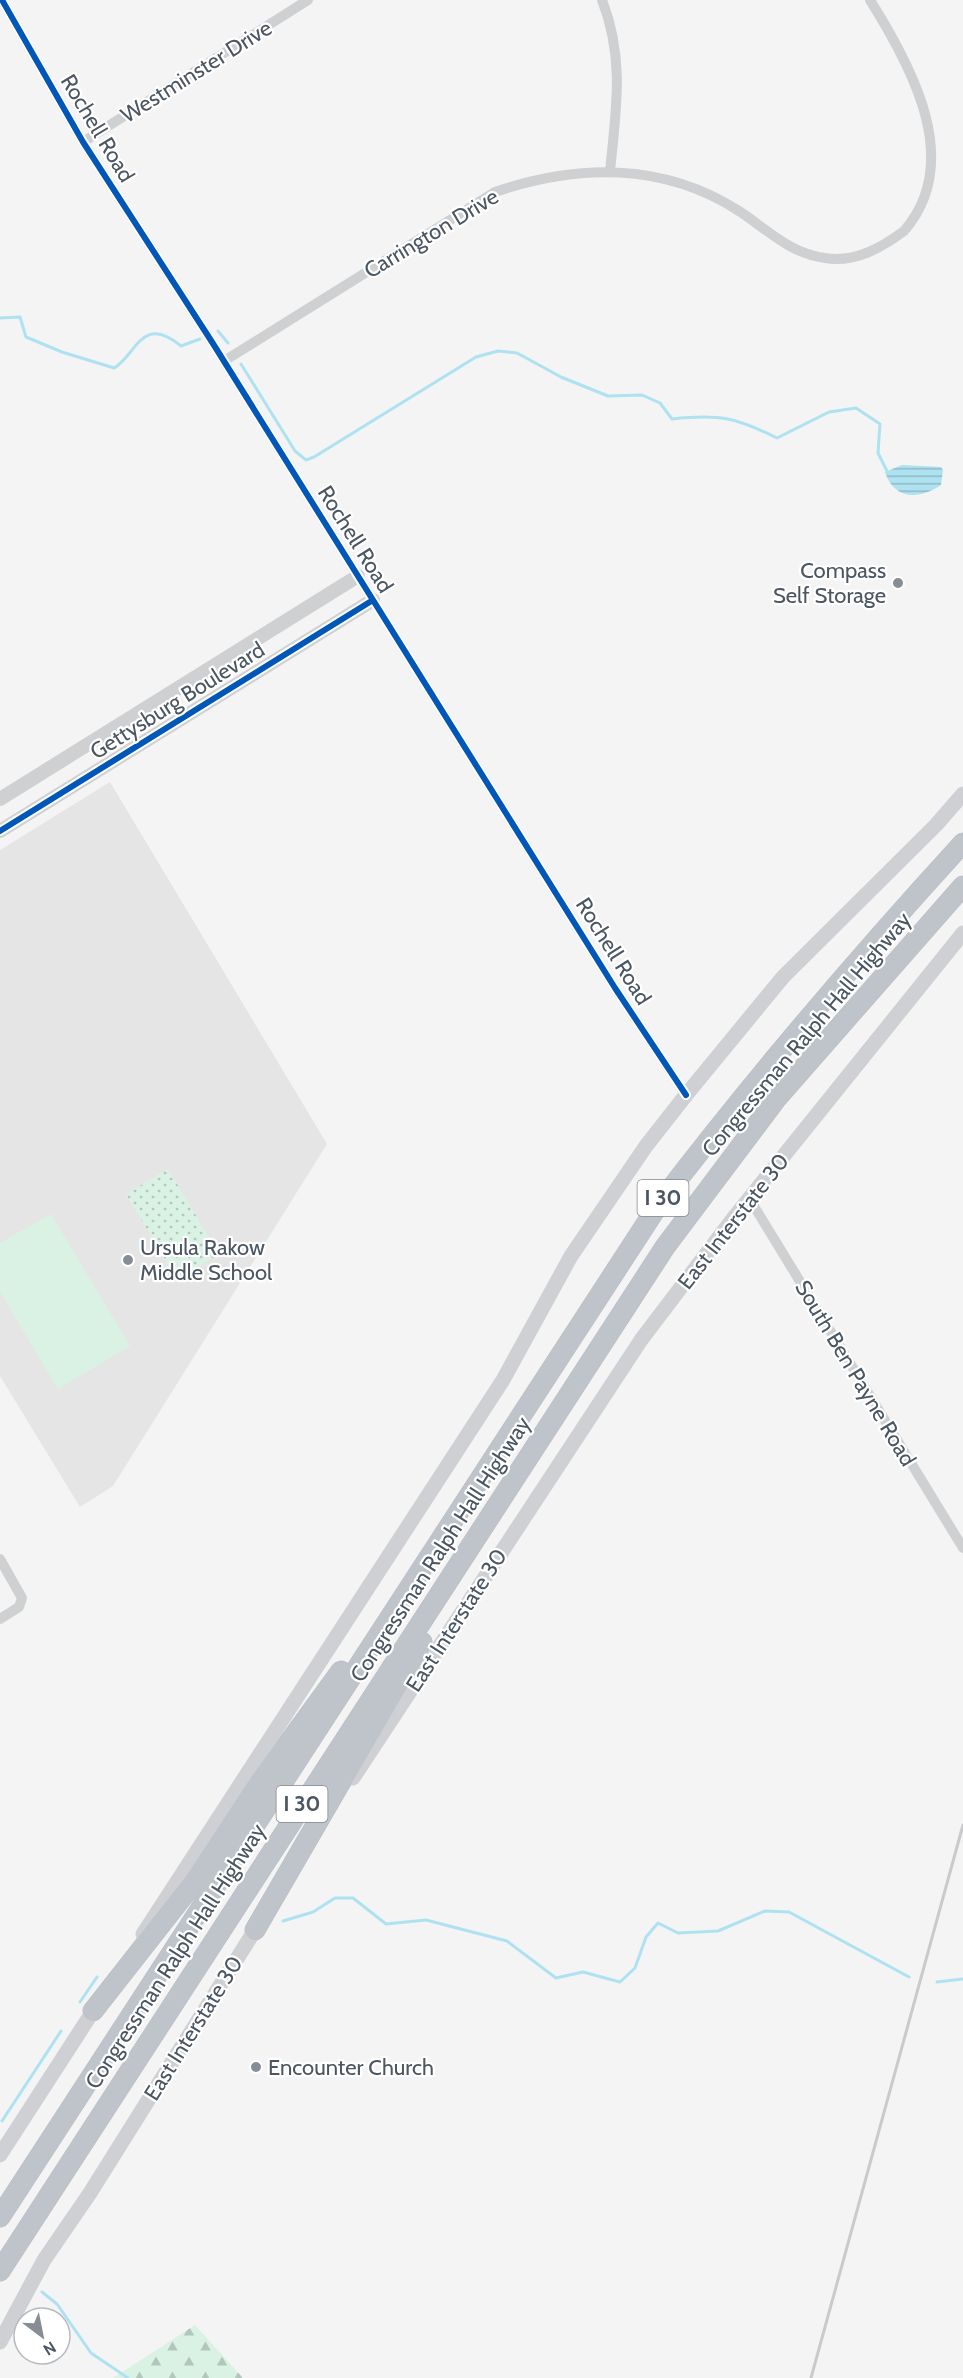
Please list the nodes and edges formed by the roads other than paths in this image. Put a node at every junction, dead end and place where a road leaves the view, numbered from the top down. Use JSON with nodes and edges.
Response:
{"nodes":[{"id":1,"x":2,"y":0,"type":"edge"},
{"id":2,"x":308,"y":0,"type":"edge"},
{"id":3,"x":602,"y":0,"type":"edge"},
{"id":4,"x":870,"y":0,"type":"edge"},
{"id":5,"x":934,"y":102,"type":"dead end"},
{"id":6,"x":83,"y":142,"type":"junction"},
{"id":7,"x":610,"y":171,"type":"junction"},
{"id":8,"x":936,"y":200,"type":"dead end"},
{"id":9,"x":224,"y":361,"type":"junction"},
{"id":10,"x":358,"y":576,"type":"junction"},
{"id":11,"x":373,"y":600,"type":"junction"},
{"id":12,"x":963,"y":794,"type":"edge"},
{"id":13,"x":0,"y":799,"type":"edge"},
{"id":14,"x":0,"y":831,"type":"edge"},
{"id":15,"x":963,"y":843,"type":"edge"},
{"id":16,"x":963,"y":886,"type":"edge"},
{"id":17,"x":963,"y":933,"type":"edge"},
{"id":18,"x":686,"y":1095,"type":"junction"},
{"id":19,"x":750,"y":1198,"type":"junction"},
{"id":20,"x":606,"y":1338,"type":"junction"},
{"id":21,"x":963,"y":1548,"type":"edge"},
{"id":22,"x":0,"y":1559,"type":"edge"},
{"id":23,"x":408,"y":1587,"type":"junction"},
{"id":24,"x":0,"y":1619,"type":"edge"},
{"id":25,"x":255,"y":1930,"type":"junction"},
{"id":26,"x":93,"y":2012,"type":"junction"},
{"id":27,"x":0,"y":2155,"type":"edge"},
{"id":28,"x":0,"y":2217,"type":"edge"},
{"id":29,"x":0,"y":2271,"type":"edge"},
{"id":30,"x":0,"y":2342,"type":"edge"}],
"edges":[{"from":1,"to":6,"type":"street","name":"Rochell Road"},
{"from":2,"to":6,"type":"street","name":"Westminster Drive"},
{"from":3,"to":7,"type":"street"},
{"from":4,"to":5,"type":"street"},
{"from":6,"to":9,"type":"street","name":"Rochell Road"},
{"from":7,"to":8,"type":"street","name":"Carrington Drive"},
{"from":7,"to":9,"type":"street","name":"Carrington Drive"},
{"from":9,"to":10,"type":"street","name":"Rochell Road"},
{"from":10,"to":11,"type":"street","name":"Rochell Road"},
{"from":10,"to":13,"type":"street","name":"Gettysburg Boulevard"},
{"from":11,"to":14,"type":"street","name":"Gettysburg Boulevard"},
{"from":11,"to":18,"type":"street","name":"Rochell Road"},
{"from":12,"to":18,"type":"main road"},
{"from":15,"to":23,"type":"highway","name":"Congressman Ralph Hall Highway","number":"I 30"},
{"from":16,"to":20,"type":"highway","name":"Congressman Ralph Hall Highway","number":"I 30"},
{"from":17,"to":19,"type":"main road","name":"East Interstate 30"},
{"from":18,"to":26,"type":"main road"},
{"from":19,"to":21,"type":"street","name":"South Ben Payne Road"},
{"from":19,"to":25,"type":"main road","name":"East Interstate 30"},
{"from":20,"to":25,"type":"highway"},
{"from":20,"to":29,"type":"highway","name":"Congressman Ralph Hall Highway","number":"I 30"},
{"from":22,"to":24,"type":"street"},
{"from":23,"to":26,"type":"highway"},
{"from":23,"to":28,"type":"highway","name":"Congressman Ralph Hall Highway","number":"I 30"},
{"from":25,"to":30,"type":"main road","name":"East Interstate 30"},
{"from":26,"to":27,"type":"main road"}]}
